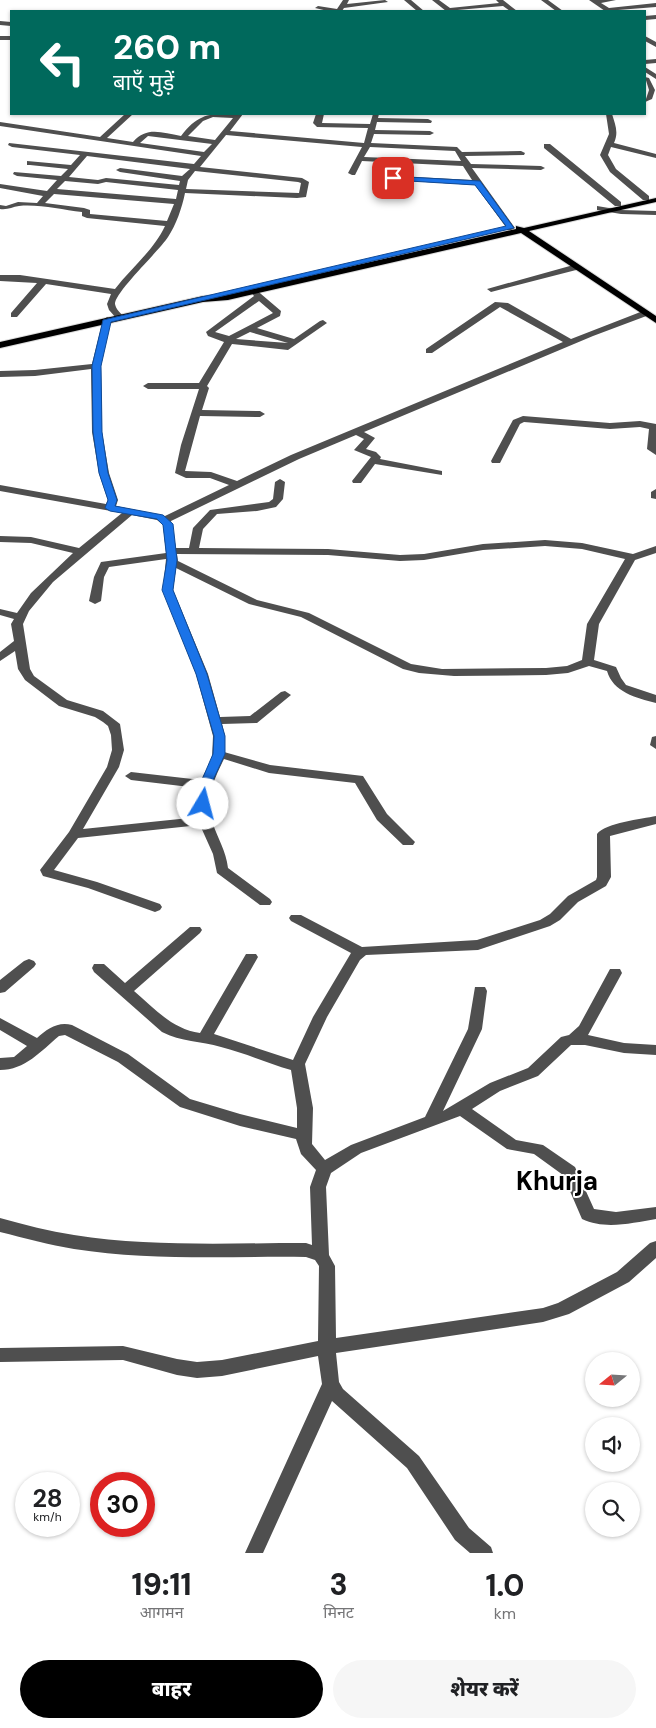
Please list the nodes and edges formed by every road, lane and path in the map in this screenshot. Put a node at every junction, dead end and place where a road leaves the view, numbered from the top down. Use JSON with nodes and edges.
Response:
{"nodes":[{"id":1,"x":322,"y":0,"type":"edge"},
{"id":2,"x":407,"y":0,"type":"edge"},
{"id":3,"x":435,"y":0,"type":"edge"},
{"id":4,"x":544,"y":0,"type":"edge"},
{"id":5,"x":613,"y":0,"type":"edge"},
{"id":6,"x":594,"y":1,"type":"edge"},
{"id":7,"x":501,"y":2,"type":"edge"},
{"id":8,"x":344,"y":3,"type":"edge"},
{"id":9,"x":386,"y":3,"type":"edge"},
{"id":10,"x":656,"y":5,"type":"edge"},
{"id":11,"x":480,"y":9,"type":"edge"},
{"id":12,"x":315,"y":10,"type":"edge"},
{"id":13,"x":420,"y":10,"type":"edge"},
{"id":14,"x":448,"y":10,"type":"edge"},
{"id":15,"x":464,"y":10,"type":"edge"},
{"id":16,"x":513,"y":10,"type":"edge"},
{"id":17,"x":559,"y":10,"type":"edge"},
{"id":18,"x":607,"y":10,"type":"edge"},
{"id":19,"x":616,"y":10,"type":"edge"},
{"id":20,"x":656,"y":77,"type":"edge"},
{"id":21,"x":646,"y":79,"type":"edge"},
{"id":22,"x":646,"y":99,"type":"edge"},
{"id":23,"x":656,"y":102,"type":"edge"},
{"id":24,"x":128,"y":115,"type":"edge"},
{"id":25,"x":239,"y":115,"type":"edge"},
{"id":26,"x":320,"y":115,"type":"edge"},
{"id":27,"x":609,"y":115,"type":"edge"},
{"id":28,"x":428,"y":121,"type":"dead end"},
{"id":29,"x":374,"y":123,"type":"edge"},
{"id":30,"x":0,"y":124,"type":"edge"},
{"id":31,"x":223,"y":133,"type":"junction"},
{"id":32,"x":430,"y":133,"type":"dead end"},
{"id":33,"x":183,"y":138,"type":"junction"},
{"id":34,"x":102,"y":139,"type":"junction"},
{"id":35,"x":216,"y":142,"type":"junction"},
{"id":36,"x":135,"y":144,"type":"junction"},
{"id":37,"x":610,"y":144,"type":"junction"},
{"id":38,"x":12,"y":145,"type":"dead end"},
{"id":39,"x":367,"y":145,"type":"junction"},
{"id":40,"x":547,"y":146,"type":"dead end"},
{"id":41,"x":522,"y":153,"type":"dead end"},
{"id":42,"x":85,"y":154,"type":"junction"},
{"id":43,"x":461,"y":154,"type":"junction"},
{"id":44,"x":205,"y":156,"type":"junction"},
{"id":45,"x":656,"y":156,"type":"edge"},
{"id":46,"x":359,"y":160,"type":"junction"},
{"id":47,"x":30,"y":163,"type":"dead end"},
{"id":48,"x":467,"y":165,"type":"junction"},
{"id":49,"x":73,"y":167,"type":"junction"},
{"id":50,"x":195,"y":168,"type":"junction"},
{"id":51,"x":541,"y":168,"type":"dead end"},
{"id":52,"x":120,"y":170,"type":"dead end"},
{"id":53,"x":352,"y":172,"type":"dead end"},
{"id":54,"x":18,"y":174,"type":"dead end"},
{"id":55,"x":376,"y":177,"type":"dead end"},
{"id":56,"x":62,"y":179,"type":"junction"},
{"id":57,"x":477,"y":183,"type":"junction"},
{"id":58,"x":0,"y":186,"type":"edge"},
{"id":59,"x":183,"y":186,"type":"junction"},
{"id":60,"x":50,"y":192,"type":"junction"},
{"id":61,"x":656,"y":195,"type":"edge"},
{"id":62,"x":646,"y":198,"type":"junction"},
{"id":63,"x":656,"y":200,"type":"edge"},
{"id":64,"x":178,"y":202,"type":"junction"},
{"id":65,"x":618,"y":204,"type":"junction"},
{"id":66,"x":39,"y":205,"type":"junction"},
{"id":67,"x":0,"y":208,"type":"edge"},
{"id":68,"x":600,"y":208,"type":"junction"},
{"id":69,"x":611,"y":210,"type":"junction"},
{"id":70,"x":86,"y":211,"type":"junction"},
{"id":71,"x":656,"y":212,"type":"edge"},
{"id":72,"x":173,"y":216,"type":"junction"},
{"id":73,"x":170,"y":224,"type":"junction"},
{"id":74,"x":516,"y":228,"type":"junction"},
{"id":75,"x":577,"y":267,"type":"junction"},
{"id":76,"x":0,"y":278,"type":"edge"},
{"id":77,"x":44,"y":282,"type":"junction"},
{"id":78,"x":491,"y":289,"type":"dead end"},
{"id":79,"x":117,"y":292,"type":"junction"},
{"id":80,"x":256,"y":294,"type":"junction"},
{"id":81,"x":203,"y":299,"type":"junction"},
{"id":82,"x":646,"y":313,"type":"junction"},
{"id":83,"x":14,"y":315,"type":"dead end"},
{"id":84,"x":120,"y":317,"type":"junction"},
{"id":85,"x":107,"y":320,"type":"junction"},
{"id":86,"x":656,"y":320,"type":"edge"},
{"id":87,"x":323,"y":324,"type":"dead end"},
{"id":88,"x":249,"y":329,"type":"junction"},
{"id":89,"x":229,"y":340,"type":"junction"},
{"id":90,"x":296,"y":342,"type":"junction"},
{"id":91,"x":570,"y":342,"type":"junction"},
{"id":92,"x":0,"y":345,"type":"edge"},
{"id":93,"x":429,"y":351,"type":"dead end"},
{"id":94,"x":96,"y":366,"type":"junction"},
{"id":95,"x":0,"y":374,"type":"edge"},
{"id":96,"x":148,"y":386,"type":"dead end"},
{"id":97,"x":202,"y":387,"type":"junction"},
{"id":98,"x":196,"y":413,"type":"junction"},
{"id":99,"x":260,"y":414,"type":"dead end"},
{"id":100,"x":656,"y":427,"type":"edge"},
{"id":101,"x":358,"y":432,"type":"junction"},
{"id":102,"x":656,"y":452,"type":"edge"},
{"id":103,"x":374,"y":461,"type":"junction"},
{"id":104,"x":496,"y":461,"type":"dead end"},
{"id":105,"x":438,"y":473,"type":"dead end"},
{"id":106,"x":357,"y":481,"type":"dead end"},
{"id":107,"x":280,"y":482,"type":"dead end"},
{"id":108,"x":238,"y":485,"type":"junction"},
{"id":109,"x":1,"y":489,"type":"edge"},
{"id":110,"x":110,"y":508,"type":"junction"},
{"id":111,"x":130,"y":512,"type":"junction"},
{"id":112,"x":166,"y":520,"type":"junction"},
{"id":113,"x":0,"y":539,"type":"edge"},
{"id":114,"x":656,"y":549,"type":"edge"},
{"id":115,"x":81,"y":552,"type":"junction"},
{"id":116,"x":192,"y":552,"type":"junction"},
{"id":117,"x":171,"y":556,"type":"junction"},
{"id":118,"x":633,"y":557,"type":"junction"},
{"id":119,"x":95,"y":601,"type":"dead end"},
{"id":120,"x":0,"y":612,"type":"edge"},
{"id":121,"x":19,"y":617,"type":"junction"},
{"id":122,"x":19,"y":642,"type":"junction"},
{"id":123,"x":0,"y":658,"type":"edge"},
{"id":124,"x":588,"y":662,"type":"junction"},
{"id":125,"x":285,"y":695,"type":"dead end"},
{"id":126,"x":656,"y":699,"type":"edge"},
{"id":127,"x":214,"y":721,"type":"junction"},
{"id":128,"x":656,"y":740,"type":"edge"},
{"id":129,"x":656,"y":745,"type":"edge"},
{"id":130,"x":219,"y":754,"type":"junction"},
{"id":131,"x":131,"y":776,"type":"dead end"},
{"id":132,"x":205,"y":785,"type":"junction"},
{"id":133,"x":206,"y":820,"type":"junction"},
{"id":134,"x":656,"y":820,"type":"edge"},
{"id":135,"x":74,"y":834,"type":"junction"},
{"id":136,"x":408,"y":842,"type":"dead end"},
{"id":137,"x":265,"y":902,"type":"dead end"},
{"id":138,"x":155,"y":907,"type":"dead end"},
{"id":139,"x":296,"y":918,"type":"dead end"},
{"id":140,"x":195,"y":930,"type":"dead end"},
{"id":141,"x":360,"y":952,"type":"junction"},
{"id":142,"x":251,"y":956,"type":"dead end"},
{"id":143,"x":29,"y":964,"type":"dead end"},
{"id":144,"x":99,"y":968,"type":"dead end"},
{"id":145,"x":615,"y":973,"type":"dead end"},
{"id":146,"x":0,"y":988,"type":"edge"},
{"id":147,"x":480,"y":991,"type":"dead end"},
{"id":148,"x":125,"y":992,"type":"junction"},
{"id":149,"x":0,"y":1023,"type":"edge"},
{"id":150,"x":204,"y":1039,"type":"junction"},
{"id":151,"x":574,"y":1039,"type":"junction"},
{"id":152,"x":38,"y":1045,"type":"junction"},
{"id":153,"x":656,"y":1050,"type":"edge"},
{"id":154,"x":0,"y":1064,"type":"edge"},
{"id":155,"x":298,"y":1067,"type":"junction"},
{"id":156,"x":460,"y":1110,"type":"junction"},
{"id":157,"x":431,"y":1120,"type":"junction"},
{"id":158,"x":303,"y":1135,"type":"junction"},
{"id":159,"x":324,"y":1169,"type":"junction"},
{"id":160,"x":656,"y":1213,"type":"edge"},
{"id":161,"x":0,"y":1225,"type":"edge"},
{"id":162,"x":656,"y":1248,"type":"edge"},
{"id":163,"x":321,"y":1255,"type":"junction"},
{"id":164,"x":327,"y":1347,"type":"junction"},
{"id":165,"x":0,"y":1355,"type":"edge"},
{"id":166,"x":331,"y":1384,"type":"junction"},
{"id":167,"x":254,"y":1553,"type":"edge"},
{"id":168,"x":484,"y":1553,"type":"edge"}],
"edges":[{"from":1,"to":12,"type":"street"},
{"from":2,"to":13,"type":"street"},
{"from":3,"to":14,"type":"street"},
{"from":4,"to":17,"type":"street"},
{"from":5,"to":6,"type":"street"},
{"from":6,"to":18,"type":"street"},
{"from":7,"to":11,"type":"street"},
{"from":7,"to":16,"type":"street"},
{"from":8,"to":9,"type":"street"},
{"from":10,"to":19,"type":"street"},
{"from":11,"to":15,"type":"street"},
{"from":20,"to":21,"type":"street"},
{"from":21,"to":22,"type":"street"},
{"from":22,"to":23,"type":"street"},
{"from":24,"to":34,"type":"street"},
{"from":25,"to":31,"type":"street"},
{"from":25,"to":33,"type":"street"},
{"from":26,"to":29,"type":"street"},
{"from":27,"to":37,"type":"street"},
{"from":28,"to":29,"type":"street"},
{"from":29,"to":32,"type":"street"},
{"from":29,"to":39,"type":"street"},
{"from":30,"to":34,"type":"street"},
{"from":31,"to":35,"type":"street"},
{"from":31,"to":39,"type":"street"},
{"from":33,"to":35,"type":"street"},
{"from":33,"to":36,"type":"street"},
{"from":34,"to":36,"type":"street"},
{"from":35,"to":44,"type":"street"},
{"from":36,"to":44,"type":"street"},
{"from":37,"to":45,"type":"street"},
{"from":37,"to":62,"type":"street"},
{"from":38,"to":42,"type":"street"},
{"from":39,"to":43,"type":"street"},
{"from":39,"to":46,"type":"street"},
{"from":40,"to":65,"type":"street"},
{"from":41,"to":43,"type":"street"},
{"from":42,"to":49,"type":"street"},
{"from":42,"to":50,"type":"street"},
{"from":43,"to":48,"type":"street"},
{"from":44,"to":50,"type":"street"},
{"from":46,"to":48,"type":"street"},
{"from":46,"to":53,"type":"street"},
{"from":47,"to":49,"type":"street"},
{"from":48,"to":51,"type":"street"},
{"from":48,"to":57,"type":"street"},
{"from":49,"to":56,"type":"street"},
{"from":50,"to":59,"type":"street"},
{"from":50,"to":59,"type":"street"},
{"from":52,"to":59,"type":"street"},
{"from":54,"to":56,"type":"street"},
{"from":55,"to":57,"type":"street"},
{"from":56,"to":59,"type":"street"},
{"from":56,"to":60,"type":"street"},
{"from":57,"to":74,"type":"street"},
{"from":58,"to":60,"type":"street"},
{"from":59,"to":64,"type":"street"},
{"from":60,"to":64,"type":"street"},
{"from":60,"to":66,"type":"street"},
{"from":61,"to":62,"type":"main road"},
{"from":62,"to":65,"type":"main road"},
{"from":63,"to":69,"type":"main road"},
{"from":64,"to":72,"type":"street"},
{"from":65,"to":68,"type":"main road"},
{"from":66,"to":67,"type":"street"},
{"from":66,"to":70,"type":"street"},
{"from":68,"to":69,"type":"street"},
{"from":68,"to":74,"type":"main road"},
{"from":69,"to":71,"type":"street"},
{"from":69,"to":74,"type":"main road"},
{"from":70,"to":72,"type":"street"},
{"from":70,"to":73,"type":"street"},
{"from":72,"to":73,"type":"street"},
{"from":73,"to":79,"type":"street"},
{"from":74,"to":75,"type":"main road"},
{"from":74,"to":80,"type":"main road"},
{"from":74,"to":81,"type":"main road"},
{"from":75,"to":78,"type":"street"},
{"from":75,"to":82,"type":"main road"},
{"from":76,"to":77,"type":"street"},
{"from":77,"to":79,"type":"street"},
{"from":77,"to":83,"type":"street"},
{"from":79,"to":84,"type":"street"},
{"from":80,"to":81,"type":"main road"},
{"from":80,"to":88,"type":"street"},
{"from":80,"to":89,"type":"street"},
{"from":81,"to":84,"type":"main road"},
{"from":82,"to":86,"type":"main road"},
{"from":82,"to":91,"type":"street"},
{"from":84,"to":85,"type":"main road"},
{"from":85,"to":92,"type":"main road"},
{"from":85,"to":94,"type":"street"},
{"from":87,"to":90,"type":"street"},
{"from":88,"to":89,"type":"street"},
{"from":88,"to":90,"type":"street"},
{"from":89,"to":90,"type":"street"},
{"from":89,"to":97,"type":"street"},
{"from":91,"to":93,"type":"street"},
{"from":91,"to":101,"type":"street"},
{"from":94,"to":95,"type":"street"},
{"from":94,"to":110,"type":"street"},
{"from":96,"to":97,"type":"street"},
{"from":97,"to":98,"type":"street"},
{"from":98,"to":99,"type":"street"},
{"from":98,"to":108,"type":"street"},
{"from":100,"to":102,"type":"street"},
{"from":100,"to":104,"type":"street"},
{"from":101,"to":103,"type":"street"},
{"from":101,"to":108,"type":"street"},
{"from":103,"to":105,"type":"street"},
{"from":103,"to":106,"type":"street"},
{"from":107,"to":116,"type":"street"},
{"from":108,"to":112,"type":"street"},
{"from":109,"to":110,"type":"street"},
{"from":110,"to":111,"type":"street"},
{"from":111,"to":112,"type":"street"},
{"from":111,"to":115,"type":"street"},
{"from":112,"to":117,"type":"street"},
{"from":113,"to":115,"type":"street"},
{"from":114,"to":118,"type":"street"},
{"from":115,"to":121,"type":"street"},
{"from":116,"to":117,"type":"street"},
{"from":116,"to":118,"type":"street"},
{"from":117,"to":119,"type":"street"},
{"from":117,"to":124,"type":"street"},
{"from":117,"to":127,"type":"street"},
{"from":118,"to":124,"type":"street"},
{"from":120,"to":121,"type":"street"},
{"from":121,"to":122,"type":"street"},
{"from":122,"to":123,"type":"street"},
{"from":122,"to":135,"type":"street"},
{"from":124,"to":126,"type":"street"},
{"from":125,"to":127,"type":"street"},
{"from":127,"to":130,"type":"street"},
{"from":128,"to":129,"type":"street"},
{"from":130,"to":132,"type":"street"},
{"from":130,"to":136,"type":"street"},
{"from":131,"to":132,"type":"street"},
{"from":132,"to":133,"type":"street"},
{"from":133,"to":135,"type":"street"},
{"from":133,"to":137,"type":"street"},
{"from":134,"to":141,"type":"street"},
{"from":135,"to":138,"type":"street"},
{"from":139,"to":141,"type":"street"},
{"from":140,"to":148,"type":"street"},
{"from":141,"to":155,"type":"street"},
{"from":142,"to":150,"type":"street"},
{"from":143,"to":146,"type":"street"},
{"from":144,"to":148,"type":"street"},
{"from":145,"to":151,"type":"street"},
{"from":147,"to":157,"type":"street"},
{"from":148,"to":150,"type":"street"},
{"from":149,"to":152,"type":"street"},
{"from":150,"to":155,"type":"street"},
{"from":151,"to":153,"type":"street"},
{"from":151,"to":156,"type":"street"},
{"from":152,"to":154,"type":"street"},
{"from":152,"to":158,"type":"street"},
{"from":155,"to":158,"type":"street"},
{"from":156,"to":157,"type":"street"},
{"from":156,"to":160,"type":"street"},
{"from":157,"to":159,"type":"street"},
{"from":158,"to":159,"type":"street"},
{"from":159,"to":163,"type":"street"},
{"from":161,"to":163,"type":"street"},
{"from":162,"to":164,"type":"street"},
{"from":163,"to":164,"type":"street"},
{"from":164,"to":165,"type":"street"},
{"from":164,"to":166,"type":"street"},
{"from":166,"to":167,"type":"street"},
{"from":166,"to":168,"type":"street"}]}
